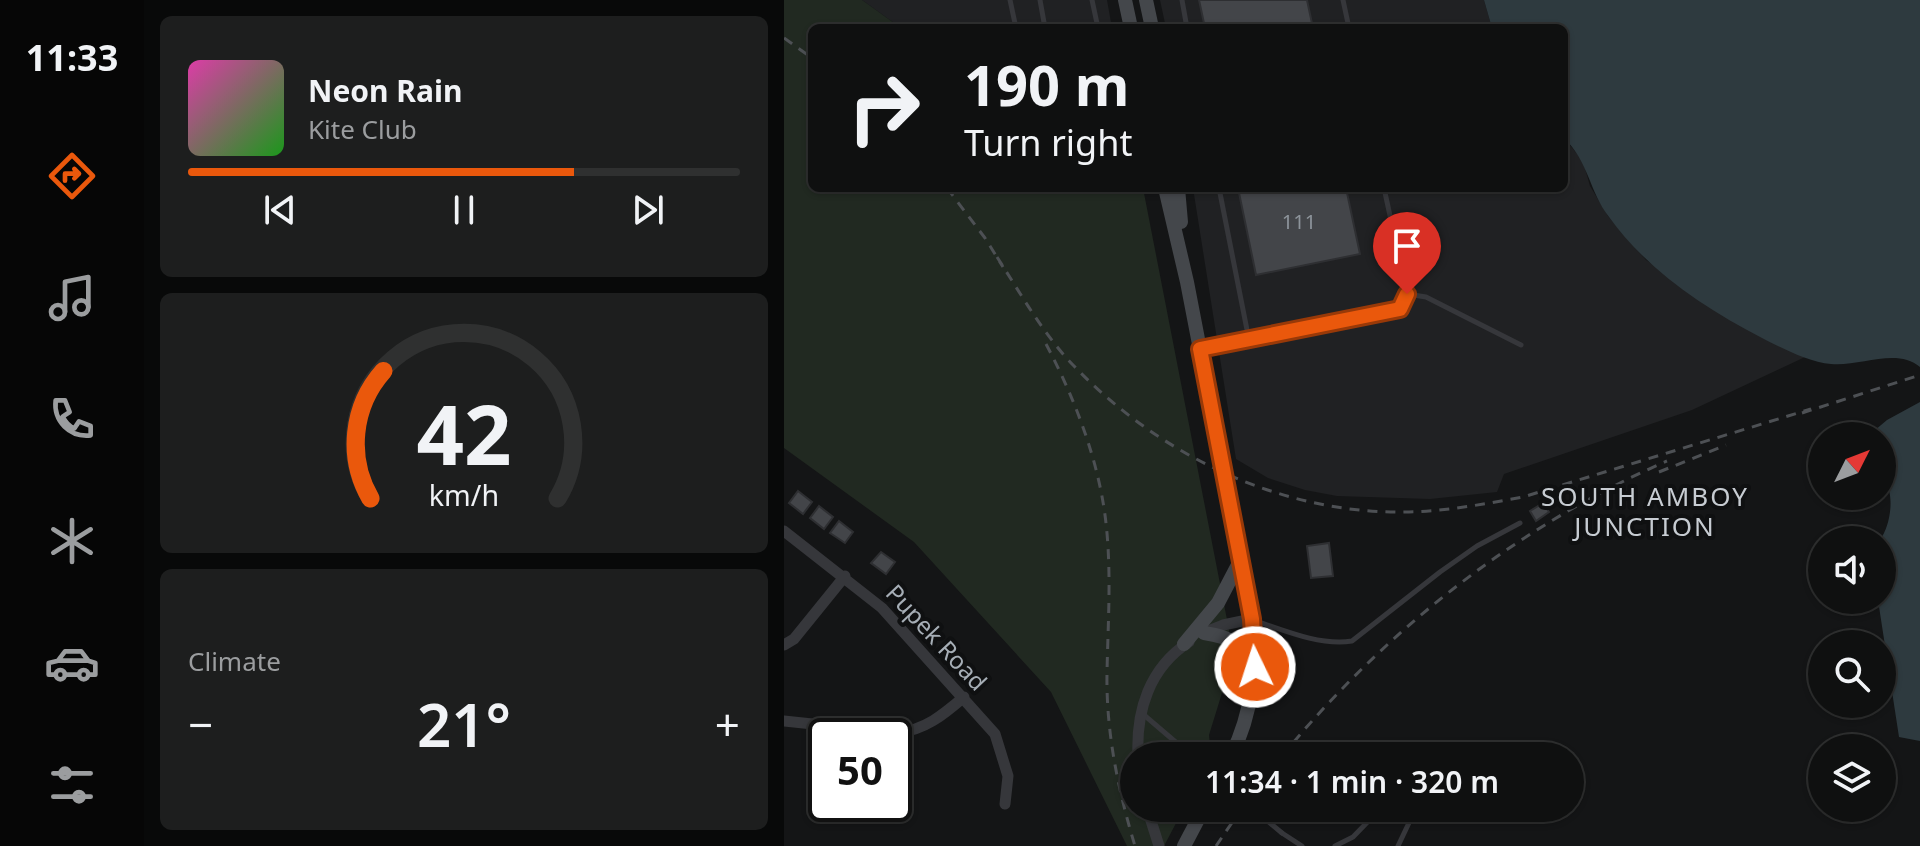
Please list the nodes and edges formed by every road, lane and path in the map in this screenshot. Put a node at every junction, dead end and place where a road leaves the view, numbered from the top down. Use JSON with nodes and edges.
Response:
{"nodes":[{"id":1,"x":1010,"y":0,"type":"edge"},
{"id":2,"x":1040,"y":0,"type":"edge"},
{"id":3,"x":1092,"y":0,"type":"edge"},
{"id":4,"x":1125,"y":0,"type":"edge"},
{"id":5,"x":1146,"y":0,"type":"edge"},
{"id":6,"x":1182,"y":0,"type":"edge"},
{"id":7,"x":1343,"y":0,"type":"edge"},
{"id":8,"x":1015,"y":24,"type":"edge"},
{"id":9,"x":1044,"y":24,"type":"edge"},
{"id":10,"x":1097,"y":24,"type":"edge"},
{"id":11,"x":1130,"y":24,"type":"edge"},
{"id":12,"x":1151,"y":24,"type":"edge"},
{"id":13,"x":1186,"y":24,"type":"edge"},
{"id":14,"x":1348,"y":24,"type":"edge"},
{"id":15,"x":1166,"y":192,"type":"edge"},
{"id":16,"x":1178,"y":192,"type":"edge"},
{"id":17,"x":1220,"y":192,"type":"edge"},
{"id":18,"x":1385,"y":192,"type":"edge"},
{"id":19,"x":1187,"y":282,"type":"junction"},
{"id":20,"x":1407,"y":294,"type":"junction"},
{"id":21,"x":1249,"y":340,"type":"junction"},
{"id":22,"x":1521,"y":345,"type":"dead end"},
{"id":23,"x":1200,"y":349,"type":"junction"},
{"id":24,"x":1520,"y":523,"type":"dead end"},
{"id":25,"x":784,"y":531,"type":"edge"},
{"id":26,"x":1240,"y":561,"type":"junction"},
{"id":27,"x":845,"y":576,"type":"junction"},
{"id":28,"x":1252,"y":619,"type":"junction"},
{"id":29,"x":1204,"y":633,"type":"junction"},
{"id":30,"x":1184,"y":644,"type":"junction"},
{"id":31,"x":784,"y":645,"type":"edge"},
{"id":32,"x":1252,"y":695,"type":"junction"},
{"id":33,"x":964,"y":697,"type":"junction"},
{"id":34,"x":1140,"y":712,"type":"junction"},
{"id":35,"x":784,"y":721,"type":"edge"},
{"id":36,"x":1139,"y":742,"type":"edge"},
{"id":37,"x":1175,"y":742,"type":"edge"},
{"id":38,"x":1237,"y":742,"type":"edge"},
{"id":39,"x":1005,"y":804,"type":"dead end"},
{"id":40,"x":1151,"y":822,"type":"edge"},
{"id":41,"x":1197,"y":822,"type":"edge"},
{"id":42,"x":1269,"y":822,"type":"edge"},
{"id":43,"x":1367,"y":822,"type":"edge"},
{"id":44,"x":1409,"y":822,"type":"edge"},
{"id":45,"x":1159,"y":846,"type":"edge"},
{"id":46,"x":1184,"y":846,"type":"edge"},
{"id":47,"x":1302,"y":846,"type":"edge"},
{"id":48,"x":1335,"y":846,"type":"edge"},
{"id":49,"x":1398,"y":846,"type":"edge"}],
"edges":[{"from":1,"to":8,"type":"lane"},
{"from":2,"to":9,"type":"lane"},
{"from":3,"to":10,"type":"lane"},
{"from":4,"to":11,"type":"main road"},
{"from":5,"to":12,"type":"main road"},
{"from":6,"to":13,"type":"lane"},
{"from":7,"to":14,"type":"lane"},
{"from":15,"to":19,"type":"main road"},
{"from":16,"to":19,"type":"main road"},
{"from":17,"to":21,"type":"lane"},
{"from":18,"to":20,"type":"lane"},
{"from":19,"to":23,"type":"main road"},
{"from":20,"to":21,"type":"lane"},
{"from":20,"to":22,"type":"lane"},
{"from":21,"to":23,"type":"lane"},
{"from":23,"to":26,"type":"main road"},
{"from":24,"to":28,"type":"lane"},
{"from":25,"to":27,"type":"street","name":"Pupek Road"},
{"from":26,"to":28,"type":"main road"},
{"from":26,"to":30,"type":"main road"},
{"from":27,"to":31,"type":"street"},
{"from":27,"to":33,"type":"street","name":"Pupek Road"},
{"from":28,"to":29,"type":"street"},
{"from":28,"to":32,"type":"main road"},
{"from":29,"to":30,"type":"street"},
{"from":29,"to":32,"type":"main road"},
{"from":30,"to":34,"type":"street"},
{"from":32,"to":38,"type":"main road"},
{"from":33,"to":35,"type":"street"},
{"from":33,"to":39,"type":"street","name":"Pupek Road"},
{"from":34,"to":36,"type":"street"},
{"from":34,"to":37,"type":"lane"},
{"from":40,"to":45,"type":"street"},
{"from":41,"to":46,"type":"main road"},
{"from":42,"to":47,"type":"lane","bridge":true},
{"from":43,"to":48,"type":"lane"},
{"from":44,"to":49,"type":"lane"}]}
